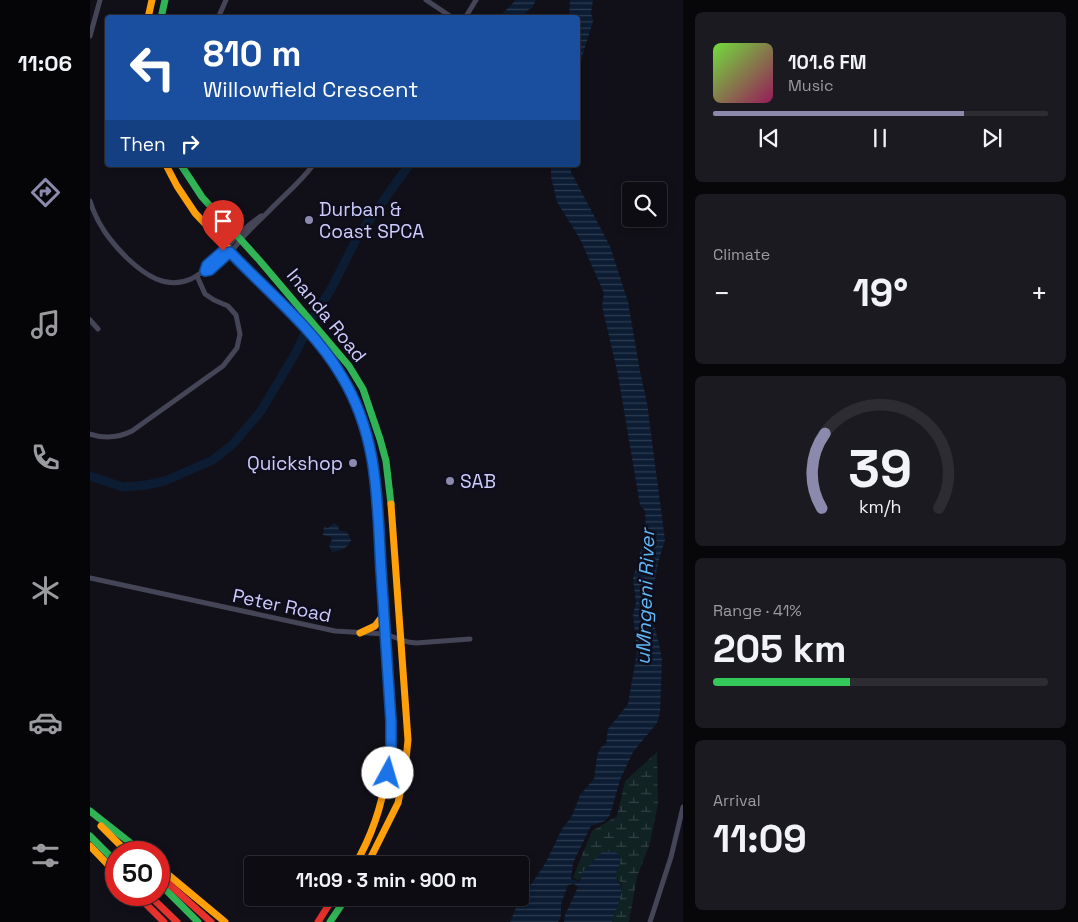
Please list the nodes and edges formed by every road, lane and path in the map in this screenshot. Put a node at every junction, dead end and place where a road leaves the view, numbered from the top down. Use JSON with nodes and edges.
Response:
{"nodes":[{"id":1,"x":100,"y":0,"type":"edge"},
{"id":2,"x":152,"y":0,"type":"edge"},
{"id":3,"x":165,"y":0,"type":"edge"},
{"id":4,"x":226,"y":0,"type":"edge"},
{"id":5,"x":426,"y":0,"type":"edge"},
{"id":6,"x":476,"y":0,"type":"edge"},
{"id":7,"x":149,"y":15,"type":"edge"},
{"id":8,"x":162,"y":15,"type":"edge"},
{"id":9,"x":219,"y":15,"type":"edge"},
{"id":10,"x":448,"y":15,"type":"edge"},
{"id":11,"x":467,"y":15,"type":"edge"},
{"id":12,"x":90,"y":36,"type":"edge"},
{"id":13,"x":167,"y":167,"type":"edge"},
{"id":14,"x":182,"y":167,"type":"edge"},
{"id":15,"x":311,"y":167,"type":"edge"},
{"id":16,"x":90,"y":201,"type":"edge"},
{"id":17,"x":239,"y":237,"type":"junction"},
{"id":18,"x":228,"y":249,"type":"junction"},
{"id":19,"x":197,"y":276,"type":"junction"},
{"id":20,"x":90,"y":320,"type":"edge"},
{"id":21,"x":98,"y":329,"type":"dead end"},
{"id":22,"x":90,"y":434,"type":"edge"},
{"id":23,"x":90,"y":578,"type":"edge"},
{"id":24,"x":384,"y":614,"type":"junction"},
{"id":25,"x":360,"y":633,"type":"junction"},
{"id":26,"x":385,"y":634,"type":"junction"},
{"id":27,"x":402,"y":639,"type":"junction"},
{"id":28,"x":470,"y":639,"type":"dead end"},
{"id":29,"x":683,"y":807,"type":"edge"},
{"id":30,"x":90,"y":811,"type":"edge"},
{"id":31,"x":90,"y":815,"type":"edge"},
{"id":32,"x":108,"y":826,"type":"junction"},
{"id":33,"x":90,"y":836,"type":"edge"},
{"id":34,"x":116,"y":841,"type":"edge"},
{"id":35,"x":124,"y":841,"type":"edge"},
{"id":36,"x":128,"y":841,"type":"edge"},
{"id":37,"x":90,"y":846,"type":"edge"},
{"id":38,"x":105,"y":851,"type":"edge"},
{"id":39,"x":360,"y":856,"type":"edge"},
{"id":40,"x":372,"y":856,"type":"edge"},
{"id":41,"x":105,"y":862,"type":"edge"},
{"id":42,"x":170,"y":876,"type":"edge"},
{"id":43,"x":170,"y":885,"type":"edge"},
{"id":44,"x":170,"y":895,"type":"edge"},
{"id":45,"x":148,"y":906,"type":"edge"},
{"id":46,"x":160,"y":906,"type":"edge"},
{"id":47,"x":328,"y":906,"type":"edge"},
{"id":48,"x":341,"y":906,"type":"edge"},
{"id":49,"x":318,"y":921,"type":"edge"},
{"id":50,"x":162,"y":922,"type":"edge"},
{"id":51,"x":177,"y":922,"type":"edge"},
{"id":52,"x":198,"y":922,"type":"edge"},
{"id":53,"x":211,"y":922,"type":"edge"},
{"id":54,"x":225,"y":922,"type":"edge"},
{"id":55,"x":330,"y":922,"type":"edge"},
{"id":56,"x":650,"y":922,"type":"edge"}],
"edges":[{"from":1,"to":12,"type":"street"},
{"from":2,"to":7,"type":"main road"},
{"from":3,"to":8,"type":"main road"},
{"from":4,"to":9,"type":"street"},
{"from":5,"to":10,"type":"street"},
{"from":6,"to":11,"type":"street"},
{"from":13,"to":18,"type":"main road","name":"Inanda Road"},
{"from":14,"to":17,"type":"main road","name":"Inanda Road"},
{"from":15,"to":17,"type":"street"},
{"from":16,"to":19,"type":"street"},
{"from":17,"to":18,"type":"street"},
{"from":17,"to":27,"type":"main road","name":"Inanda Road"},
{"from":18,"to":19,"type":"street"},
{"from":18,"to":24,"type":"main road","name":"Inanda Road"},
{"from":19,"to":22,"type":"street"},
{"from":20,"to":21,"type":"street"},
{"from":23,"to":25,"type":"street","name":"Peter Road"},
{"from":24,"to":25,"type":"main road"},
{"from":24,"to":26,"type":"main road","name":"Inanda Road"},
{"from":25,"to":26,"type":"street","name":"Peter Road"},
{"from":26,"to":27,"type":"street","name":"Peter Road"},
{"from":26,"to":39,"type":"main road","name":"Inanda Road"},
{"from":27,"to":28,"type":"street","name":"Peter Road"},
{"from":27,"to":40,"type":"main road","name":"Inanda Road"},
{"from":29,"to":56,"type":"street"},
{"from":30,"to":32,"type":"main road"},
{"from":31,"to":34,"type":"main road"},
{"from":32,"to":35,"type":"main road"},
{"from":32,"to":36,"type":"main road"},
{"from":33,"to":38,"type":"main road"},
{"from":37,"to":41,"type":"main road"},
{"from":42,"to":54,"type":"main road"},
{"from":43,"to":53,"type":"main road"},
{"from":44,"to":52,"type":"main road"},
{"from":45,"to":50,"type":"main road"},
{"from":46,"to":51,"type":"main road"},
{"from":47,"to":49,"type":"main road"},
{"from":48,"to":55,"type":"main road"}]}
